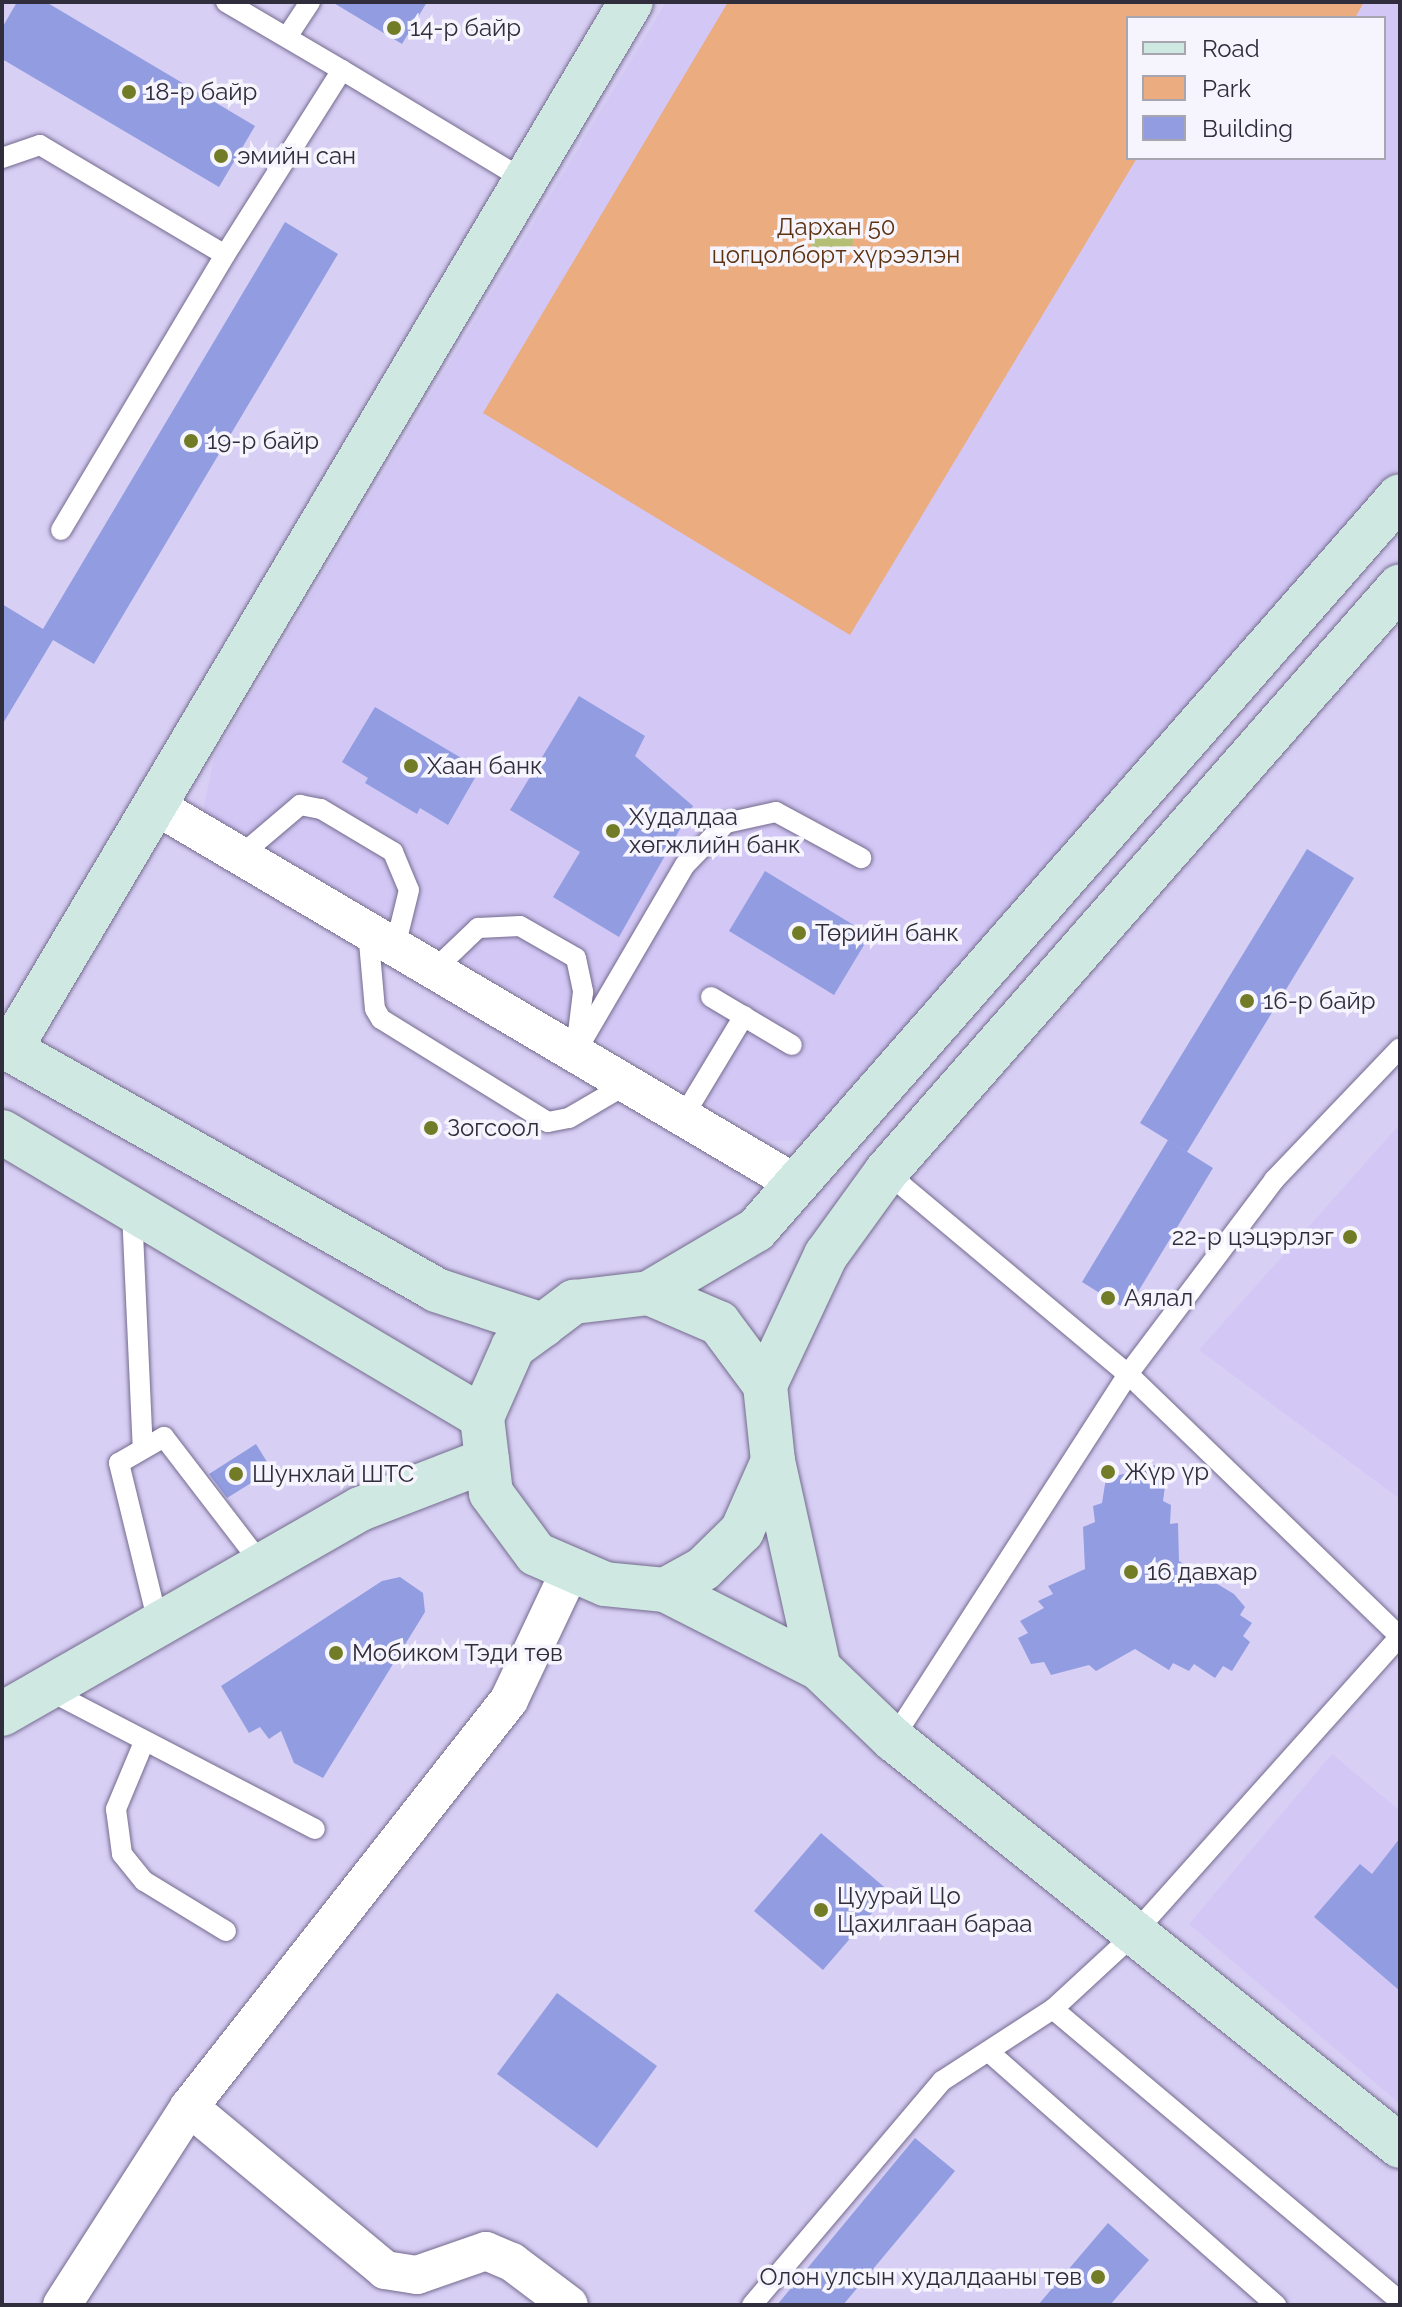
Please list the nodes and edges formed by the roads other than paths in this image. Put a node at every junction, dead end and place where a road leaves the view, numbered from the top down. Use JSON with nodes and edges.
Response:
{"nodes":[{"id":1,"x":226,"y":2,"type":"edge"},
{"id":2,"x":310,"y":2,"type":"edge"},
{"id":3,"x":631,"y":2,"type":"edge"},
{"id":4,"x":287,"y":37,"type":"junction"},
{"id":5,"x":342,"y":70,"type":"junction"},
{"id":6,"x":2,"y":158,"type":"edge"},
{"id":7,"x":524,"y":180,"type":"junction"},
{"id":8,"x":225,"y":255,"type":"junction"},
{"id":9,"x":1400,"y":496,"type":"edge"},
{"id":10,"x":61,"y":530,"type":"dead end"},
{"id":11,"x":1400,"y":586,"type":"edge"},
{"id":12,"x":156,"y":806,"type":"junction"},
{"id":13,"x":240,"y":856,"type":"junction"},
{"id":14,"x":861,"y":858,"type":"dead end"},
{"id":15,"x":382,"y":939,"type":"junction"},
{"id":16,"x":434,"y":970,"type":"junction"},
{"id":17,"x":711,"y":997,"type":"dead end"},
{"id":18,"x":744,"y":1016,"type":"junction"},
{"id":19,"x":792,"y":1045,"type":"dead end"},
{"id":20,"x":1400,"y":1048,"type":"edge"},
{"id":21,"x":5,"y":1052,"type":"edge"},
{"id":22,"x":575,"y":1053,"type":"junction"},
{"id":23,"x":627,"y":1084,"type":"junction"},
{"id":24,"x":683,"y":1117,"type":"junction"},
{"id":25,"x":2,"y":1132,"type":"edge"},
{"id":26,"x":886,"y":1172,"type":"junction"},
{"id":27,"x":793,"y":1182,"type":"junction"},
{"id":28,"x":132,"y":1211,"type":"junction"},
{"id":29,"x":649,"y":1293,"type":"junction"},
{"id":30,"x":543,"y":1325,"type":"junction"},
{"id":31,"x":1128,"y":1374,"type":"junction"},
{"id":32,"x":765,"y":1385,"type":"junction"},
{"id":33,"x":482,"y":1417,"type":"junction"},
{"id":34,"x":143,"y":1449,"type":"junction"},
{"id":35,"x":487,"y":1460,"type":"junction"},
{"id":36,"x":773,"y":1461,"type":"junction"},
{"id":37,"x":263,"y":1566,"type":"junction"},
{"id":38,"x":571,"y":1569,"type":"junction"},
{"id":39,"x":665,"y":1590,"type":"junction"},
{"id":40,"x":159,"y":1627,"type":"junction"},
{"id":41,"x":1400,"y":1636,"type":"edge"},
{"id":42,"x":819,"y":1668,"type":"junction"},
{"id":43,"x":45,"y":1688,"type":"junction"},
{"id":44,"x":2,"y":1714,"type":"edge"},
{"id":45,"x":893,"y":1739,"type":"junction"},
{"id":46,"x":144,"y":1742,"type":"junction"},
{"id":47,"x":315,"y":1829,"type":"dead end"},
{"id":48,"x":226,"y":1931,"type":"dead end"},
{"id":49,"x":1132,"y":1936,"type":"junction"},
{"id":50,"x":1053,"y":2009,"type":"junction"},
{"id":51,"x":989,"y":2052,"type":"junction"},
{"id":52,"x":189,"y":2107,"type":"junction"},
{"id":53,"x":1400,"y":2146,"type":"edge"},
{"id":54,"x":1400,"y":2301,"type":"edge"},
{"id":55,"x":62,"y":2305,"type":"edge"},
{"id":56,"x":569,"y":2305,"type":"edge"},
{"id":57,"x":752,"y":2305,"type":"edge"},
{"id":58,"x":1276,"y":2305,"type":"edge"}],
"edges":[{"from":1,"to":4,"type":"lane"},
{"from":2,"to":4,"type":"lane"},
{"from":3,"to":7,"type":"main road"},
{"from":4,"to":5,"type":"lane"},
{"from":5,"to":7,"type":"lane"},
{"from":5,"to":8,"type":"lane"},
{"from":6,"to":8,"type":"lane"},
{"from":7,"to":12,"type":"main road"},
{"from":8,"to":10,"type":"lane"},
{"from":9,"to":27,"type":"main road"},
{"from":11,"to":26,"type":"main road"},
{"from":12,"to":13,"type":"street"},
{"from":12,"to":21,"type":"main road"},
{"from":13,"to":15,"type":"street"},
{"from":13,"to":15,"type":"lane"},
{"from":14,"to":22,"type":"lane"},
{"from":15,"to":16,"type":"street"},
{"from":15,"to":23,"type":"lane"},
{"from":16,"to":22,"type":"street"},
{"from":16,"to":22,"type":"lane"},
{"from":17,"to":18,"type":"lane"},
{"from":18,"to":19,"type":"lane"},
{"from":18,"to":24,"type":"lane"},
{"from":20,"to":31,"type":"lane"},
{"from":21,"to":30,"type":"main road"},
{"from":22,"to":23,"type":"street"},
{"from":23,"to":24,"type":"street"},
{"from":24,"to":27,"type":"street"},
{"from":25,"to":28,"type":"main road"},
{"from":26,"to":31,"type":"lane"},
{"from":26,"to":32,"type":"main road"},
{"from":27,"to":29,"type":"main road"},
{"from":28,"to":33,"type":"main road"},
{"from":28,"to":34,"type":"lane"},
{"from":29,"to":30,"type":"main road"},
{"from":29,"to":32,"type":"main road"},
{"from":30,"to":33,"type":"main road"},
{"from":31,"to":41,"type":"lane"},
{"from":31,"to":45,"type":"lane"},
{"from":32,"to":36,"type":"main road"},
{"from":33,"to":35,"type":"main road"},
{"from":34,"to":37,"type":"lane"},
{"from":34,"to":40,"type":"lane"},
{"from":35,"to":37,"type":"main road"},
{"from":35,"to":38,"type":"main road"},
{"from":36,"to":39,"type":"main road"},
{"from":36,"to":42,"type":"main road"},
{"from":37,"to":40,"type":"main road"},
{"from":38,"to":39,"type":"main road"},
{"from":38,"to":52,"type":"street"},
{"from":39,"to":42,"type":"main road"},
{"from":40,"to":43,"type":"main road"},
{"from":41,"to":49,"type":"lane"},
{"from":42,"to":45,"type":"main road"},
{"from":43,"to":44,"type":"main road"},
{"from":43,"to":46,"type":"lane"},
{"from":45,"to":49,"type":"main road"},
{"from":46,"to":47,"type":"lane"},
{"from":46,"to":48,"type":"lane"},
{"from":49,"to":50,"type":"lane"},
{"from":49,"to":53,"type":"main road"},
{"from":50,"to":51,"type":"lane"},
{"from":50,"to":54,"type":"lane"},
{"from":51,"to":57,"type":"lane"},
{"from":51,"to":58,"type":"lane"},
{"from":52,"to":55,"type":"street"},
{"from":52,"to":56,"type":"street"}]}
